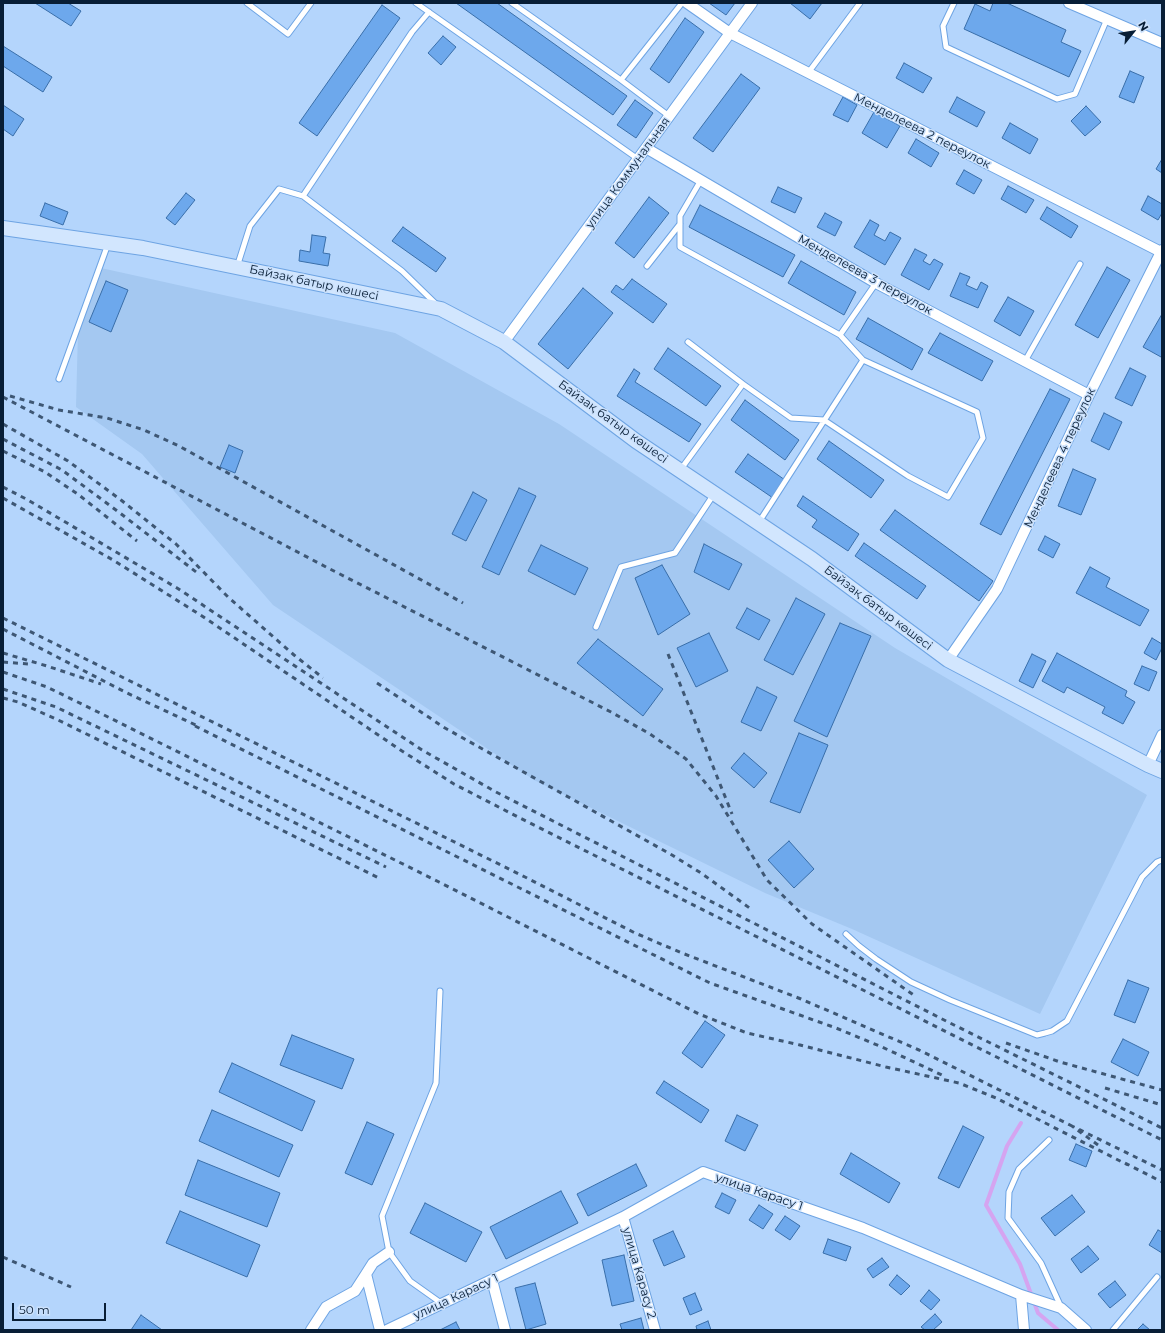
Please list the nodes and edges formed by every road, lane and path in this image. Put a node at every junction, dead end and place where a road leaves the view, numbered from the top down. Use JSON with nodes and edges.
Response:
{"nodes":[{"id":1,"x":247,"y":3,"type":"edge"},
{"id":2,"x":311,"y":3,"type":"edge"},
{"id":3,"x":416,"y":3,"type":"edge"},
{"id":4,"x":512,"y":3,"type":"edge"},
{"id":5,"x":682,"y":3,"type":"edge"},
{"id":6,"x":687,"y":3,"type":"edge"},
{"id":7,"x":752,"y":3,"type":"edge"},
{"id":8,"x":860,"y":3,"type":"edge"},
{"id":9,"x":954,"y":3,"type":"edge"},
{"id":10,"x":1069,"y":3,"type":"edge"},
{"id":11,"x":429,"y":12,"type":"junction"},
{"id":12,"x":1107,"y":19,"type":"junction"},
{"id":13,"x":730,"y":33,"type":"junction"},
{"id":14,"x":1162,"y":43,"type":"edge"},
{"id":15,"x":808,"y":73,"type":"junction"},
{"id":16,"x":621,"y":80,"type":"junction"},
{"id":17,"x":669,"y":116,"type":"junction"},
{"id":18,"x":646,"y":148,"type":"junction"},
{"id":19,"x":638,"y":159,"type":"junction"},
{"id":20,"x":701,"y":180,"type":"junction"},
{"id":21,"x":303,"y":196,"type":"junction"},
{"id":22,"x":680,"y":224,"type":"junction"},
{"id":23,"x":3,"y":228,"type":"edge"},
{"id":24,"x":109,"y":243,"type":"junction"},
{"id":25,"x":1161,"y":251,"type":"edge"},
{"id":26,"x":1080,"y":264,"type":"dead end"},
{"id":27,"x":647,"y":266,"type":"dead end"},
{"id":28,"x":237,"y":267,"type":"junction"},
{"id":29,"x":876,"y":283,"type":"junction"},
{"id":30,"x":441,"y":309,"type":"junction"},
{"id":31,"x":840,"y":335,"type":"junction"},
{"id":32,"x":504,"y":342,"type":"junction"},
{"id":33,"x":688,"y":342,"type":"dead end"},
{"id":34,"x":863,"y":360,"type":"junction"},
{"id":35,"x":1025,"y":361,"type":"junction"},
{"id":36,"x":59,"y":379,"type":"dead end"},
{"id":37,"x":743,"y":384,"type":"junction"},
{"id":38,"x":1089,"y":395,"type":"junction"},
{"id":39,"x":824,"y":420,"type":"junction"},
{"id":40,"x":680,"y":470,"type":"junction"},
{"id":41,"x":714,"y":493,"type":"junction"},
{"id":42,"x":758,"y":523,"type":"junction"},
{"id":43,"x":596,"y":626,"type":"dead end"},
{"id":44,"x":948,"y":660,"type":"junction"},
{"id":45,"x":1162,"y":735,"type":"edge"},
{"id":46,"x":1148,"y":765,"type":"junction"},
{"id":47,"x":1162,"y":771,"type":"edge"},
{"id":48,"x":1162,"y":860,"type":"edge"},
{"id":49,"x":846,"y":934,"type":"dead end"},
{"id":50,"x":440,"y":991,"type":"dead end"},
{"id":51,"x":1049,"y":1140,"type":"dead end"},
{"id":52,"x":623,"y":1217,"type":"junction"},
{"id":53,"x":389,"y":1252,"type":"junction"},
{"id":54,"x":366,"y":1274,"type":"junction"},
{"id":55,"x":1157,"y":1277,"type":"dead end"},
{"id":56,"x":492,"y":1280,"type":"junction"},
{"id":57,"x":1021,"y":1295,"type":"junction"},
{"id":58,"x":441,"y":1303,"type":"junction"},
{"id":59,"x":1061,"y":1308,"type":"junction"},
{"id":60,"x":311,"y":1330,"type":"edge"},
{"id":61,"x":380,"y":1330,"type":"edge"},
{"id":62,"x":387,"y":1330,"type":"edge"},
{"id":63,"x":505,"y":1330,"type":"edge"},
{"id":64,"x":656,"y":1330,"type":"edge"},
{"id":65,"x":1024,"y":1330,"type":"edge"},
{"id":66,"x":1086,"y":1330,"type":"edge"},
{"id":67,"x":1113,"y":1330,"type":"edge"}],
"edges":[{"from":1,"to":2,"type":"lane"},
{"from":3,"to":11,"type":"lane"},
{"from":4,"to":16,"type":"lane"},
{"from":5,"to":16,"type":"lane"},
{"from":6,"to":13,"type":"street","name":"Менделеева 2 переулок"},
{"from":7,"to":13,"type":"street","name":"улица Коммунальная"},
{"from":8,"to":15,"type":"lane"},
{"from":9,"to":12,"type":"lane"},
{"from":10,"to":12,"type":"street"},
{"from":11,"to":19,"type":"lane"},
{"from":11,"to":21,"type":"lane"},
{"from":12,"to":14,"type":"street"},
{"from":13,"to":15,"type":"street","name":"Менделеева 2 переулок"},
{"from":13,"to":17,"type":"street","name":"улица Коммунальная"},
{"from":15,"to":25,"type":"street","name":"Менделеева 2 переулок"},
{"from":16,"to":17,"type":"lane"},
{"from":17,"to":18,"type":"street","name":"улица Коммунальная"},
{"from":18,"to":19,"type":"street","name":"улица Коммунальная"},
{"from":18,"to":20,"type":"street","name":"Менделеева 3 переулок"},
{"from":19,"to":32,"type":"street","name":"улица Коммунальная"},
{"from":20,"to":22,"type":"lane"},
{"from":20,"to":29,"type":"street","name":"Менделеева 3 переулок"},
{"from":21,"to":28,"type":"lane"},
{"from":21,"to":30,"type":"lane"},
{"from":22,"to":27,"type":"lane"},
{"from":22,"to":31,"type":"lane"},
{"from":23,"to":24,"type":"main road","name":"Байзақ батыр көшесі"},
{"from":24,"to":28,"type":"main road","name":"Байзақ батыр көшесі"},
{"from":24,"to":36,"type":"lane"},
{"from":25,"to":38,"type":"street","name":"Менделеева 4 переулок"},
{"from":26,"to":35,"type":"lane"},
{"from":28,"to":30,"type":"main road","name":"Байзақ батыр көшесі"},
{"from":29,"to":31,"type":"lane"},
{"from":29,"to":35,"type":"street","name":"Менделеева 3 переулок"},
{"from":30,"to":32,"type":"main road","name":"Байзақ батыр көшесі"},
{"from":31,"to":34,"type":"lane"},
{"from":32,"to":40,"type":"main road","name":"Байзақ батыр көшесі"},
{"from":33,"to":37,"type":"lane"},
{"from":34,"to":39,"type":"lane"},
{"from":34,"to":39,"type":"lane"},
{"from":35,"to":38,"type":"street","name":"Менделеева 3 переулок"},
{"from":37,"to":39,"type":"lane"},
{"from":37,"to":40,"type":"lane"},
{"from":38,"to":44,"type":"street","name":"Менделеева 4 переулок"},
{"from":39,"to":42,"type":"lane"},
{"from":40,"to":41,"type":"main road","name":"Байзақ батыр көшесі"},
{"from":41,"to":42,"type":"main road","name":"Байзақ батыр көшесі"},
{"from":41,"to":43,"type":"lane"},
{"from":42,"to":44,"type":"main road","name":"Байзақ батыр көшесі"},
{"from":44,"to":46,"type":"main road","name":"Байзақ батыр көшесі"},
{"from":45,"to":46,"type":"street"},
{"from":46,"to":47,"type":"main road","name":"Байзақ батыр көшесі"},
{"from":48,"to":49,"type":"lane"},
{"from":50,"to":53,"type":"lane"},
{"from":51,"to":59,"type":"lane"},
{"from":52,"to":56,"type":"street","name":"улица Карасу 1"},
{"from":52,"to":57,"type":"street","name":"улица Карасу 1"},
{"from":52,"to":64,"type":"street","name":"улица Карасу 2"},
{"from":53,"to":54,"type":"street"},
{"from":53,"to":58,"type":"lane"},
{"from":54,"to":60,"type":"street"},
{"from":54,"to":61,"type":"street"},
{"from":55,"to":67,"type":"lane"},
{"from":56,"to":58,"type":"street","name":"улица Карасу 1"},
{"from":56,"to":63,"type":"street"},
{"from":57,"to":59,"type":"street","name":"улица Карасу 1"},
{"from":57,"to":65,"type":"street"},
{"from":58,"to":62,"type":"street","name":"улица Карасу 1"},
{"from":59,"to":66,"type":"street"}]}
